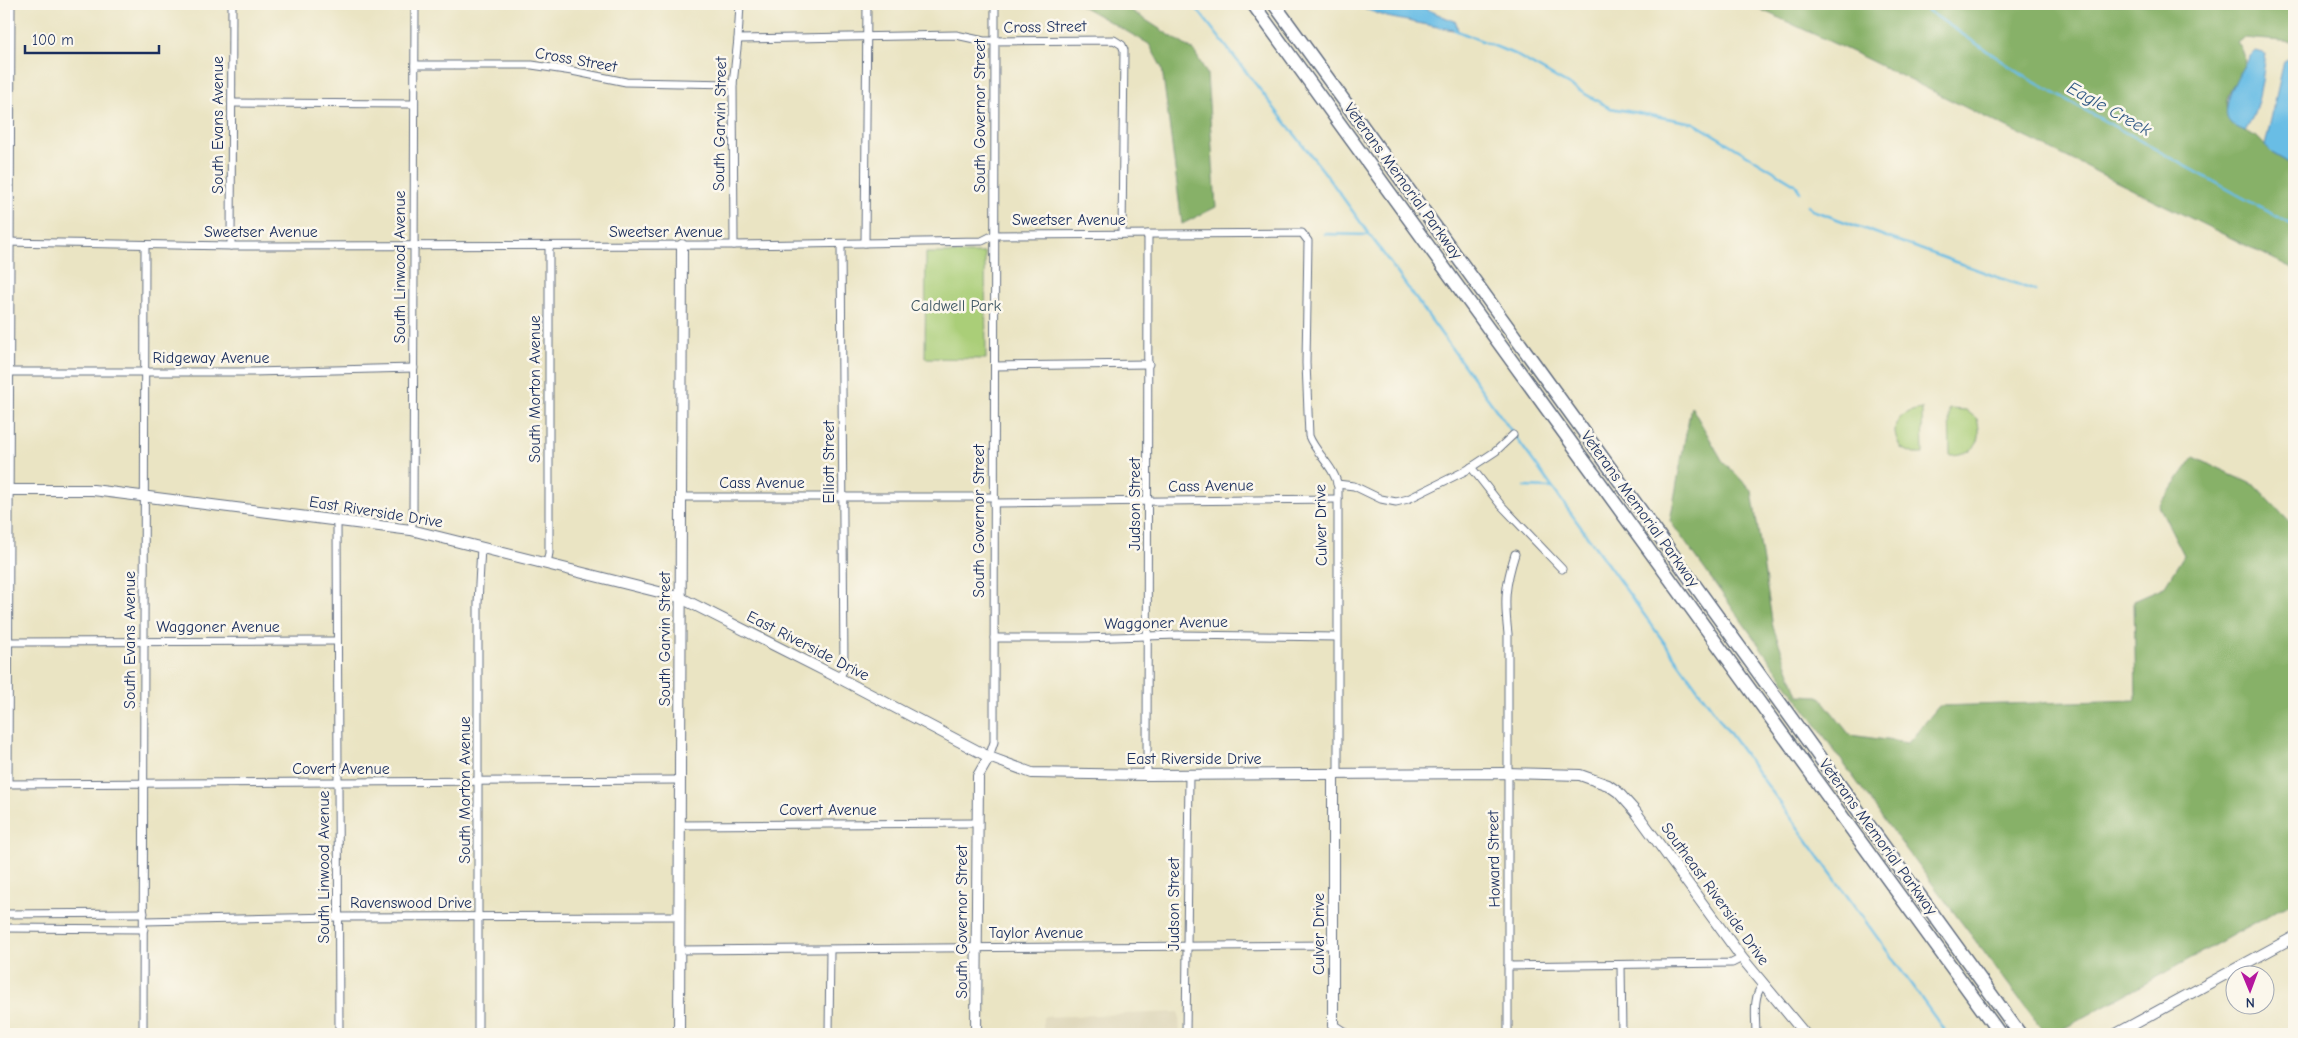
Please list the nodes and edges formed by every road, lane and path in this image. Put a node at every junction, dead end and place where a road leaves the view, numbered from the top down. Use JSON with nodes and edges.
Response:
{"nodes":[{"id":1,"x":11,"y":4,"type":"edge"},
{"id":2,"x":232,"y":4,"type":"edge"},
{"id":3,"x":415,"y":4,"type":"edge"},
{"id":4,"x":740,"y":4,"type":"edge"},
{"id":5,"x":867,"y":4,"type":"edge"},
{"id":6,"x":995,"y":4,"type":"edge"},
{"id":7,"x":1253,"y":4,"type":"edge"},
{"id":8,"x":1274,"y":4,"type":"edge"},
{"id":9,"x":867,"y":37,"type":"junction"},
{"id":10,"x":738,"y":39,"type":"junction"},
{"id":11,"x":996,"y":41,"type":"junction"},
{"id":12,"x":415,"y":65,"type":"junction"},
{"id":13,"x":733,"y":84,"type":"junction"},
{"id":14,"x":232,"y":103,"type":"junction"},
{"id":15,"x":414,"y":104,"type":"junction"},
{"id":16,"x":994,"y":234,"type":"junction"},
{"id":17,"x":1122,"y":234,"type":"junction"},
{"id":18,"x":1148,"y":234,"type":"junction"},
{"id":19,"x":6,"y":242,"type":"edge"},
{"id":20,"x":865,"y":243,"type":"junction"},
{"id":21,"x":841,"y":244,"type":"junction"},
{"id":22,"x":144,"y":245,"type":"junction"},
{"id":23,"x":414,"y":245,"type":"junction"},
{"id":24,"x":682,"y":245,"type":"junction"},
{"id":25,"x":734,"y":245,"type":"junction"},
{"id":26,"x":231,"y":246,"type":"junction"},
{"id":27,"x":549,"y":246,"type":"junction"},
{"id":28,"x":1307,"y":255,"type":"joint"},
{"id":29,"x":1149,"y":364,"type":"junction"},
{"id":30,"x":995,"y":366,"type":"junction"},
{"id":31,"x":414,"y":368,"type":"junction"},
{"id":32,"x":10,"y":372,"type":"junction"},
{"id":33,"x":144,"y":372,"type":"junction"},
{"id":34,"x":1513,"y":435,"type":"dead end"},
{"id":35,"x":1470,"y":468,"type":"junction"},
{"id":36,"x":1338,"y":484,"type":"junction"},
{"id":37,"x":6,"y":490,"type":"edge"},
{"id":38,"x":144,"y":496,"type":"junction"},
{"id":39,"x":843,"y":497,"type":"junction"},
{"id":40,"x":680,"y":498,"type":"junction"},
{"id":41,"x":1338,"y":499,"type":"junction"},
{"id":42,"x":994,"y":500,"type":"junction"},
{"id":43,"x":1148,"y":501,"type":"junction"},
{"id":44,"x":337,"y":520,"type":"junction"},
{"id":45,"x":411,"y":530,"type":"junction"},
{"id":46,"x":481,"y":547,"type":"junction"},
{"id":47,"x":1515,"y":554,"type":"dead end"},
{"id":48,"x":546,"y":563,"type":"junction"},
{"id":49,"x":1562,"y":569,"type":"dead end"},
{"id":50,"x":679,"y":597,"type":"junction"},
{"id":51,"x":1148,"y":637,"type":"junction"},
{"id":52,"x":1337,"y":637,"type":"junction"},
{"id":53,"x":994,"y":638,"type":"junction"},
{"id":54,"x":143,"y":641,"type":"junction"},
{"id":55,"x":337,"y":641,"type":"junction"},
{"id":56,"x":9,"y":642,"type":"junction"},
{"id":57,"x":839,"y":678,"type":"junction"},
{"id":58,"x":989,"y":757,"type":"junction"},
{"id":59,"x":1507,"y":773,"type":"junction"},
{"id":60,"x":1189,"y":774,"type":"junction"},
{"id":61,"x":1336,"y":774,"type":"junction"},
{"id":62,"x":1147,"y":775,"type":"junction"},
{"id":63,"x":679,"y":780,"type":"junction"},
{"id":64,"x":1596,"y":780,"type":"joint"},
{"id":65,"x":479,"y":782,"type":"junction"},
{"id":66,"x":338,"y":783,"type":"junction"},
{"id":67,"x":6,"y":784,"type":"edge"},
{"id":68,"x":143,"y":784,"type":"junction"},
{"id":69,"x":977,"y":823,"type":"junction"},
{"id":70,"x":679,"y":825,"type":"junction"},
{"id":71,"x":4,"y":914,"type":"edge"},
{"id":72,"x":478,"y":916,"type":"junction"},
{"id":73,"x":679,"y":916,"type":"junction"},
{"id":74,"x":338,"y":917,"type":"junction"},
{"id":75,"x":144,"y":921,"type":"junction"},
{"id":76,"x":4,"y":928,"type":"edge"},
{"id":77,"x":2294,"y":937,"type":"edge"},
{"id":78,"x":1187,"y":945,"type":"junction"},
{"id":79,"x":1334,"y":945,"type":"junction"},
{"id":80,"x":976,"y":947,"type":"junction"},
{"id":81,"x":679,"y":950,"type":"junction"},
{"id":82,"x":830,"y":950,"type":"junction"},
{"id":83,"x":1742,"y":958,"type":"junction"},
{"id":84,"x":1621,"y":965,"type":"junction"},
{"id":85,"x":1508,"y":966,"type":"junction"},
{"id":86,"x":1764,"y":984,"type":"junction"},
{"id":87,"x":1333,"y":1030,"type":"edge"},
{"id":88,"x":143,"y":1034,"type":"edge"},
{"id":89,"x":339,"y":1034,"type":"edge"},
{"id":90,"x":478,"y":1034,"type":"edge"},
{"id":91,"x":679,"y":1034,"type":"edge"},
{"id":92,"x":829,"y":1034,"type":"edge"},
{"id":93,"x":976,"y":1034,"type":"edge"},
{"id":94,"x":1186,"y":1034,"type":"edge"},
{"id":95,"x":1345,"y":1034,"type":"edge"},
{"id":96,"x":1508,"y":1034,"type":"edge"},
{"id":97,"x":1622,"y":1034,"type":"edge"},
{"id":98,"x":1756,"y":1034,"type":"edge"},
{"id":99,"x":1805,"y":1034,"type":"edge"},
{"id":100,"x":2000,"y":1034,"type":"edge"},
{"id":101,"x":2020,"y":1034,"type":"edge"},
{"id":102,"x":2116,"y":1034,"type":"edge"}],
"edges":[{"from":1,"to":19,"type":"street"},
{"from":2,"to":14,"type":"street","name":"South Evans Avenue"},
{"from":3,"to":12,"type":"street","name":"South Linwood Avenue"},
{"from":4,"to":10,"type":"street","name":"South Garvin Street"},
{"from":5,"to":9,"type":"street"},
{"from":6,"to":11,"type":"street","name":"South Governor Street"},
{"from":7,"to":100,"type":"highway","name":"Veterans Memorial Parkway"},
{"from":8,"to":101,"type":"highway","name":"Veterans Memorial Parkway"},
{"from":9,"to":10,"type":"street","name":"Cross Street"},
{"from":9,"to":11,"type":"street","name":"Cross Street"},
{"from":9,"to":20,"type":"street"},
{"from":10,"to":13,"type":"street","name":"South Garvin Street"},
{"from":11,"to":16,"type":"street","name":"South Governor Street"},
{"from":11,"to":17,"type":"street","name":"Cross Street"},
{"from":12,"to":13,"type":"street","name":"Cross Street"},
{"from":12,"to":15,"type":"street","name":"South Linwood Avenue"},
{"from":13,"to":25,"type":"street","name":"South Garvin Street"},
{"from":14,"to":15,"type":"street"},
{"from":14,"to":26,"type":"street","name":"South Evans Avenue"},
{"from":15,"to":23,"type":"street","name":"South Linwood Avenue"},
{"from":16,"to":17,"type":"street","name":"Sweetser Avenue"},
{"from":16,"to":20,"type":"street","name":"Sweetser Avenue"},
{"from":16,"to":30,"type":"street","name":"South Governor Street"},
{"from":17,"to":18,"type":"street","name":"Sweetser Avenue"},
{"from":18,"to":28,"type":"street","name":"Sweetser Avenue"},
{"from":18,"to":29,"type":"street","name":"Judson Street"},
{"from":19,"to":22,"type":"street","name":"Sweetser Avenue"},
{"from":19,"to":32,"type":"street"},
{"from":20,"to":21,"type":"street","name":"Sweetser Avenue"},
{"from":21,"to":25,"type":"street","name":"Sweetser Avenue"},
{"from":21,"to":39,"type":"street","name":"Elliott Street"},
{"from":22,"to":26,"type":"street","name":"Sweetser Avenue"},
{"from":22,"to":33,"type":"street","name":"South Evans Avenue"},
{"from":23,"to":26,"type":"street","name":"Sweetser Avenue"},
{"from":23,"to":27,"type":"street","name":"Sweetser Avenue"},
{"from":23,"to":31,"type":"street","name":"South Linwood Avenue"},
{"from":24,"to":25,"type":"street","name":"Sweetser Avenue"},
{"from":24,"to":27,"type":"street","name":"Sweetser Avenue"},
{"from":24,"to":40,"type":"street","name":"South Garvin Street"},
{"from":27,"to":48,"type":"street","name":"South Morton Avenue"},
{"from":28,"to":36,"type":"street","name":"Culver Drive"},
{"from":29,"to":30,"type":"street"},
{"from":29,"to":43,"type":"street","name":"Judson Street"},
{"from":30,"to":42,"type":"street","name":"South Governor Street"},
{"from":31,"to":33,"type":"street","name":"Ridgeway Avenue"},
{"from":31,"to":45,"type":"street","name":"South Linwood Avenue"},
{"from":32,"to":33,"type":"street","name":"Ridgeway Avenue"},
{"from":32,"to":37,"type":"street"},
{"from":33,"to":38,"type":"street","name":"South Evans Avenue"},
{"from":34,"to":35,"type":"street"},
{"from":35,"to":36,"type":"street"},
{"from":35,"to":49,"type":"street"},
{"from":36,"to":41,"type":"street","name":"Culver Drive"},
{"from":37,"to":38,"type":"street","name":"East Riverside Drive"},
{"from":37,"to":56,"type":"street"},
{"from":38,"to":44,"type":"street","name":"East Riverside Drive"},
{"from":38,"to":54,"type":"street","name":"South Evans Avenue"},
{"from":39,"to":40,"type":"street","name":"Cass Avenue"},
{"from":39,"to":42,"type":"street","name":"Cass Avenue"},
{"from":39,"to":57,"type":"street","name":"Elliott Street"},
{"from":40,"to":50,"type":"street","name":"South Garvin Street"},
{"from":41,"to":43,"type":"street","name":"Cass Avenue"},
{"from":41,"to":52,"type":"street","name":"Culver Drive"},
{"from":42,"to":43,"type":"street","name":"Cass Avenue"},
{"from":42,"to":53,"type":"street","name":"South Governor Street"},
{"from":43,"to":51,"type":"street","name":"Judson Street"},
{"from":44,"to":45,"type":"street","name":"East Riverside Drive"},
{"from":44,"to":55,"type":"street","name":"South Linwood Avenue"},
{"from":45,"to":46,"type":"street","name":"East Riverside Drive"},
{"from":46,"to":48,"type":"street","name":"East Riverside Drive"},
{"from":46,"to":65,"type":"street","name":"South Morton Avenue"},
{"from":47,"to":59,"type":"street","name":"Howard Street"},
{"from":48,"to":50,"type":"street","name":"East Riverside Drive"},
{"from":50,"to":57,"type":"street","name":"East Riverside Drive"},
{"from":50,"to":63,"type":"street","name":"South Garvin Street"},
{"from":51,"to":52,"type":"street","name":"Waggoner Avenue"},
{"from":51,"to":53,"type":"street","name":"Waggoner Avenue"},
{"from":51,"to":62,"type":"street","name":"Judson Street"},
{"from":52,"to":61,"type":"street","name":"Culver Drive"},
{"from":53,"to":58,"type":"street","name":"South Governor Street"},
{"from":54,"to":55,"type":"street","name":"Waggoner Avenue"},
{"from":54,"to":56,"type":"street","name":"Waggoner Avenue"},
{"from":54,"to":68,"type":"street","name":"South Evans Avenue"},
{"from":55,"to":66,"type":"street","name":"South Linwood Avenue"},
{"from":56,"to":67,"type":"street"},
{"from":57,"to":58,"type":"street","name":"East Riverside Drive"},
{"from":58,"to":62,"type":"street","name":"East Riverside Drive"},
{"from":58,"to":69,"type":"street","name":"South Governor Street"},
{"from":59,"to":61,"type":"street","name":"East Riverside Drive"},
{"from":59,"to":64,"type":"street","name":"East Riverside Drive"},
{"from":59,"to":85,"type":"street","name":"Howard Street"},
{"from":60,"to":61,"type":"street","name":"East Riverside Drive"},
{"from":60,"to":62,"type":"street","name":"East Riverside Drive"},
{"from":60,"to":78,"type":"street","name":"Judson Street"},
{"from":61,"to":79,"type":"street","name":"Culver Drive"},
{"from":63,"to":65,"type":"street","name":"Covert Avenue"},
{"from":63,"to":70,"type":"street","name":"South Garvin Street"},
{"from":64,"to":83,"type":"street","name":"Southeast Riverside Drive"},
{"from":65,"to":66,"type":"street","name":"Covert Avenue"},
{"from":65,"to":72,"type":"street","name":"South Morton Avenue"},
{"from":66,"to":68,"type":"street","name":"Covert Avenue"},
{"from":66,"to":74,"type":"street","name":"South Linwood Avenue"},
{"from":67,"to":68,"type":"street","name":"Covert Avenue"},
{"from":68,"to":75,"type":"street","name":"South Evans Avenue"},
{"from":69,"to":70,"type":"street","name":"Covert Avenue"},
{"from":69,"to":80,"type":"street","name":"South Governor Street"},
{"from":70,"to":73,"type":"street","name":"South Garvin Street"},
{"from":71,"to":75,"type":"street","name":"Ravenswood Drive"},
{"from":72,"to":73,"type":"street","name":"Ravenswood Drive"},
{"from":72,"to":74,"type":"street","name":"Ravenswood Drive"},
{"from":72,"to":90,"type":"street","name":"South Morton Avenue"},
{"from":73,"to":81,"type":"street","name":"South Garvin Street"},
{"from":74,"to":75,"type":"street","name":"Ravenswood Drive"},
{"from":74,"to":89,"type":"street","name":"South Linwood Avenue"},
{"from":75,"to":76,"type":"street","name":"Ravenswood Drive"},
{"from":75,"to":88,"type":"street","name":"South Evans Avenue"},
{"from":77,"to":102,"type":"street"},
{"from":78,"to":79,"type":"street","name":"Taylor Avenue"},
{"from":78,"to":80,"type":"street","name":"Taylor Avenue"},
{"from":78,"to":94,"type":"street","name":"Judson Street"},
{"from":79,"to":87,"type":"street","name":"Culver Drive"},
{"from":80,"to":82,"type":"street","name":"Taylor Avenue"},
{"from":80,"to":93,"type":"street","name":"South Governor Street"},
{"from":81,"to":82,"type":"street","name":"Taylor Avenue"},
{"from":81,"to":91,"type":"street","name":"South Garvin Street"},
{"from":82,"to":92,"type":"street"},
{"from":83,"to":84,"type":"street"},
{"from":83,"to":86,"type":"street","name":"Southeast Riverside Drive"},
{"from":84,"to":85,"type":"street"},
{"from":84,"to":97,"type":"street"},
{"from":85,"to":96,"type":"street","name":"Howard Street"},
{"from":86,"to":98,"type":"street"},
{"from":86,"to":99,"type":"street","name":"Southeast Riverside Drive"},
{"from":87,"to":95,"type":"street"}]}
